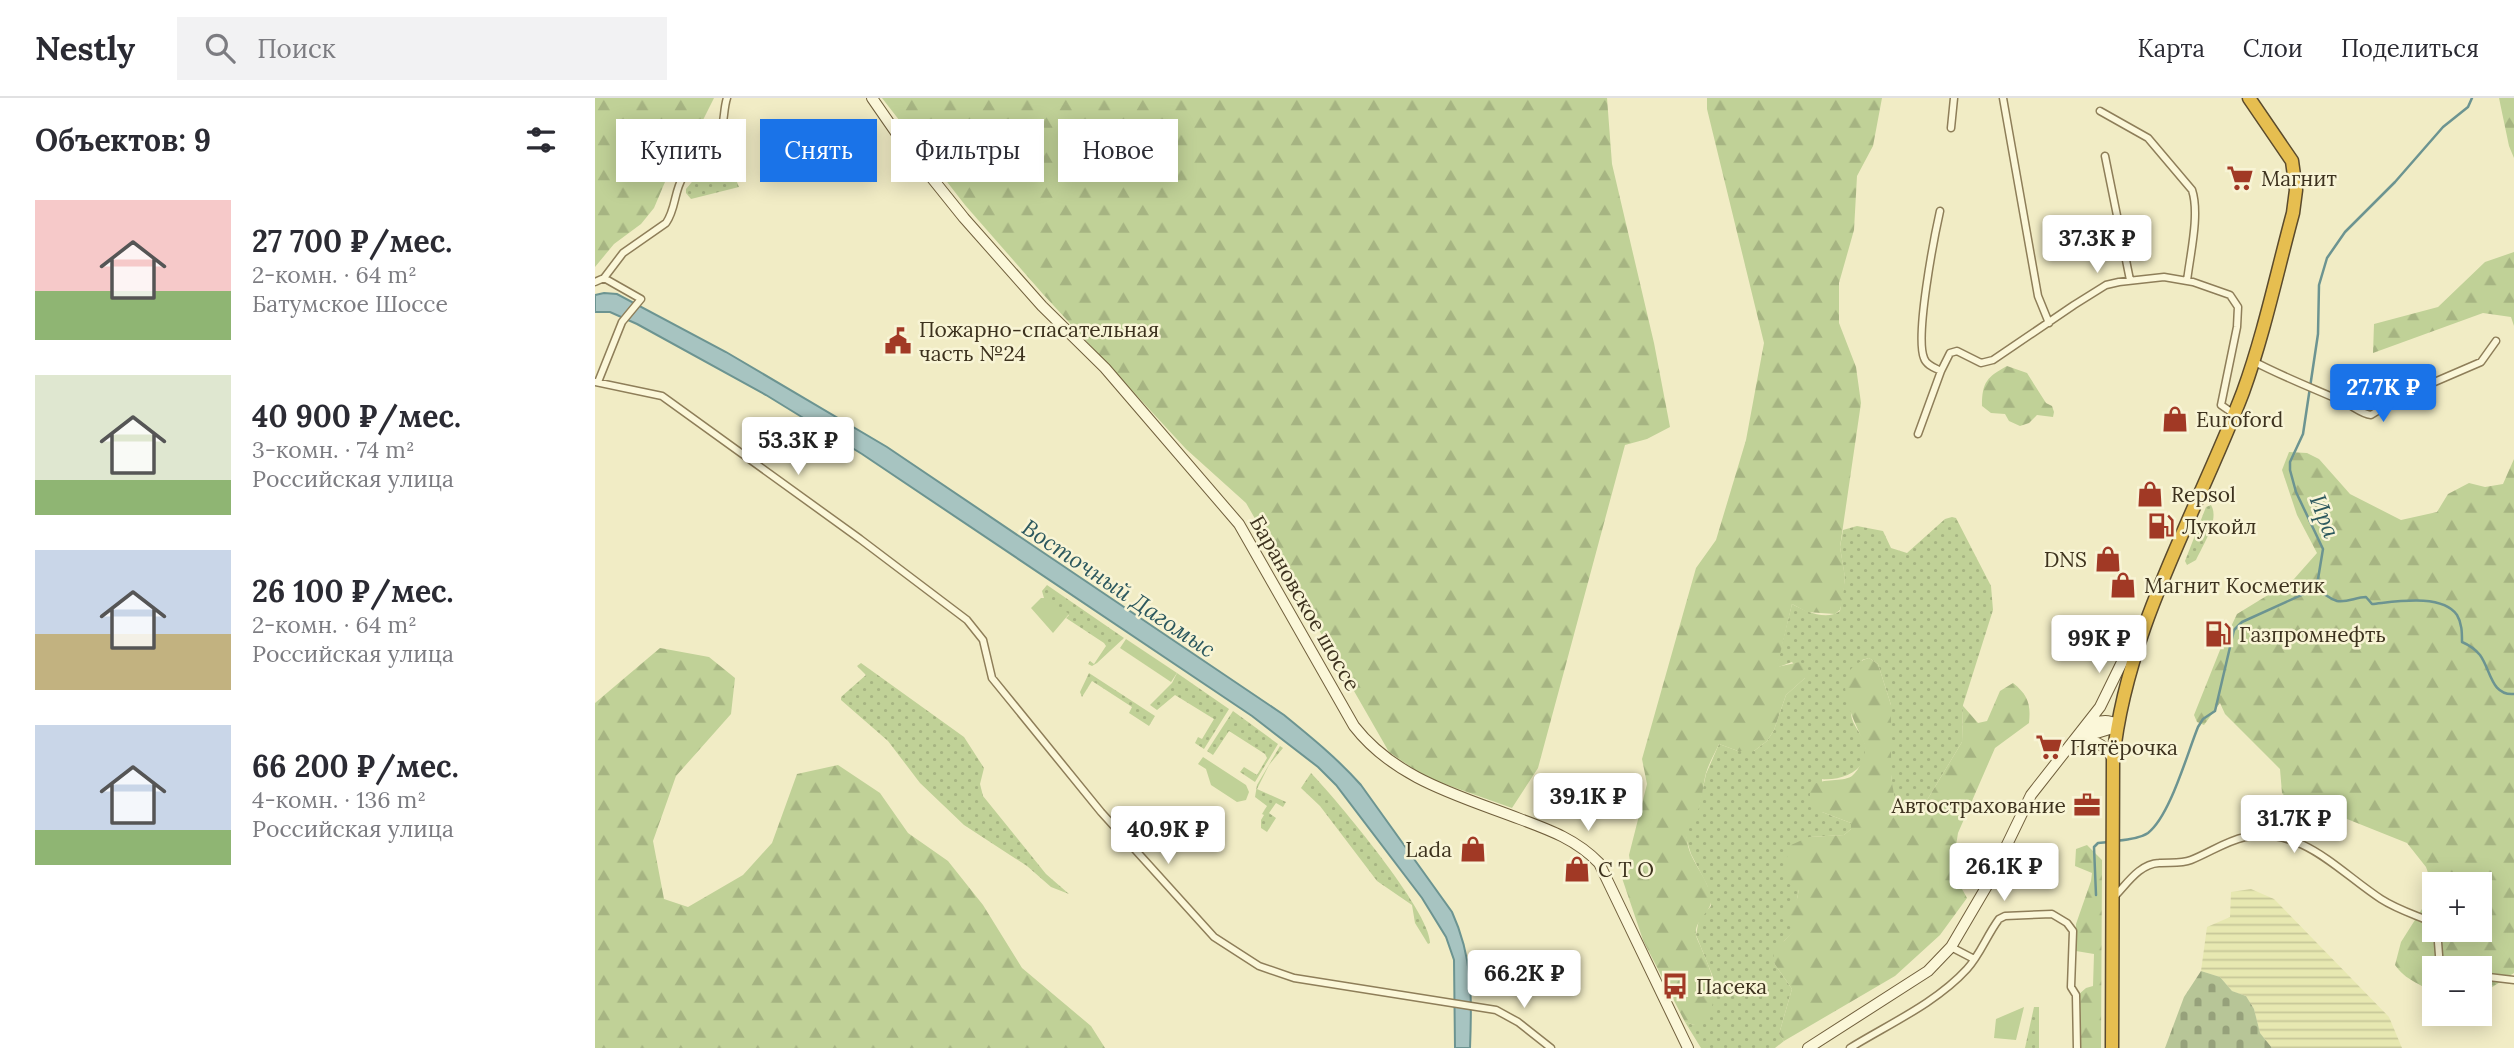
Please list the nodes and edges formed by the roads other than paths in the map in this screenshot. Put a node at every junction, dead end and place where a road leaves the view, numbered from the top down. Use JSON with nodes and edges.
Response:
{"nodes":[{"id":1,"x":727,"y":98,"type":"edge"},
{"id":2,"x":872,"y":98,"type":"edge"},
{"id":3,"x":1954,"y":98,"type":"edge"},
{"id":4,"x":2003,"y":98,"type":"edge"},
{"id":5,"x":2249,"y":98,"type":"edge"},
{"id":6,"x":2100,"y":111,"type":"dead end"},
{"id":7,"x":1951,"y":128,"type":"dead end"},
{"id":8,"x":2105,"y":156,"type":"dead end"},
{"id":9,"x":1940,"y":211,"type":"dead end"},
{"id":10,"x":604,"y":278,"type":"junction"},
{"id":11,"x":2130,"y":280,"type":"junction"},
{"id":12,"x":2187,"y":281,"type":"junction"},
{"id":13,"x":595,"y":282,"type":"edge"},
{"id":14,"x":2049,"y":323,"type":"junction"},
{"id":15,"x":2495,"y":341,"type":"dead end"},
{"id":16,"x":2253,"y":361,"type":"junction"},
{"id":17,"x":1941,"y":370,"type":"junction"},
{"id":18,"x":597,"y":382,"type":"edge"},
{"id":19,"x":2234,"y":414,"type":"junction"},
{"id":20,"x":1918,"y":434,"type":"dead end"},
{"id":21,"x":2147,"y":623,"type":"junction"},
{"id":22,"x":2117,"y":726,"type":"junction"},
{"id":23,"x":2073,"y":742,"type":"junction"},
{"id":24,"x":2113,"y":760,"type":"junction"},
{"id":25,"x":2113,"y":899,"type":"junction"},
{"id":26,"x":2422,"y":918,"type":"edge"},
{"id":27,"x":1951,"y":947,"type":"junction"},
{"id":28,"x":1974,"y":958,"type":"junction"},
{"id":29,"x":2492,"y":977,"type":"edge"},
{"id":30,"x":2514,"y":980,"type":"edge"},
{"id":31,"x":1551,"y":1048,"type":"edge"},
{"id":32,"x":1688,"y":1048,"type":"edge"},
{"id":33,"x":1808,"y":1048,"type":"edge"},
{"id":34,"x":1850,"y":1048,"type":"edge"},
{"id":35,"x":2077,"y":1048,"type":"edge"},
{"id":36,"x":2112,"y":1048,"type":"edge"}],
"edges":[{"from":1,"to":10,"type":"street"},
{"from":2,"to":32,"type":"main road","name":"Барановское шоссе"},
{"from":3,"to":7,"type":"street"},
{"from":4,"to":14,"type":"street"},
{"from":5,"to":16,"type":"highway"},
{"from":6,"to":12,"type":"street"},
{"from":8,"to":11,"type":"street"},
{"from":9,"to":17,"type":"street"},
{"from":10,"to":13,"type":"street"},
{"from":10,"to":18,"type":"street"},
{"from":11,"to":12,"type":"street"},
{"from":11,"to":14,"type":"street"},
{"from":12,"to":19,"type":"street"},
{"from":14,"to":17,"type":"street"},
{"from":15,"to":16,"type":"street"},
{"from":16,"to":19,"type":"highway"},
{"from":17,"to":20,"type":"street"},
{"from":18,"to":31,"type":"street"},
{"from":19,"to":21,"type":"highway"},
{"from":21,"to":22,"type":"highway"},
{"from":21,"to":23,"type":"main road"},
{"from":22,"to":23,"type":"main road"},
{"from":22,"to":24,"type":"highway"},
{"from":23,"to":24,"type":"main road"},
{"from":23,"to":27,"type":"main road"},
{"from":24,"to":25,"type":"highway"},
{"from":25,"to":26,"type":"street"},
{"from":25,"to":36,"type":"highway"},
{"from":27,"to":28,"type":"street"},
{"from":27,"to":33,"type":"main road"},
{"from":28,"to":34,"type":"street"},
{"from":28,"to":35,"type":"street"},
{"from":29,"to":30,"type":"street"}]}
